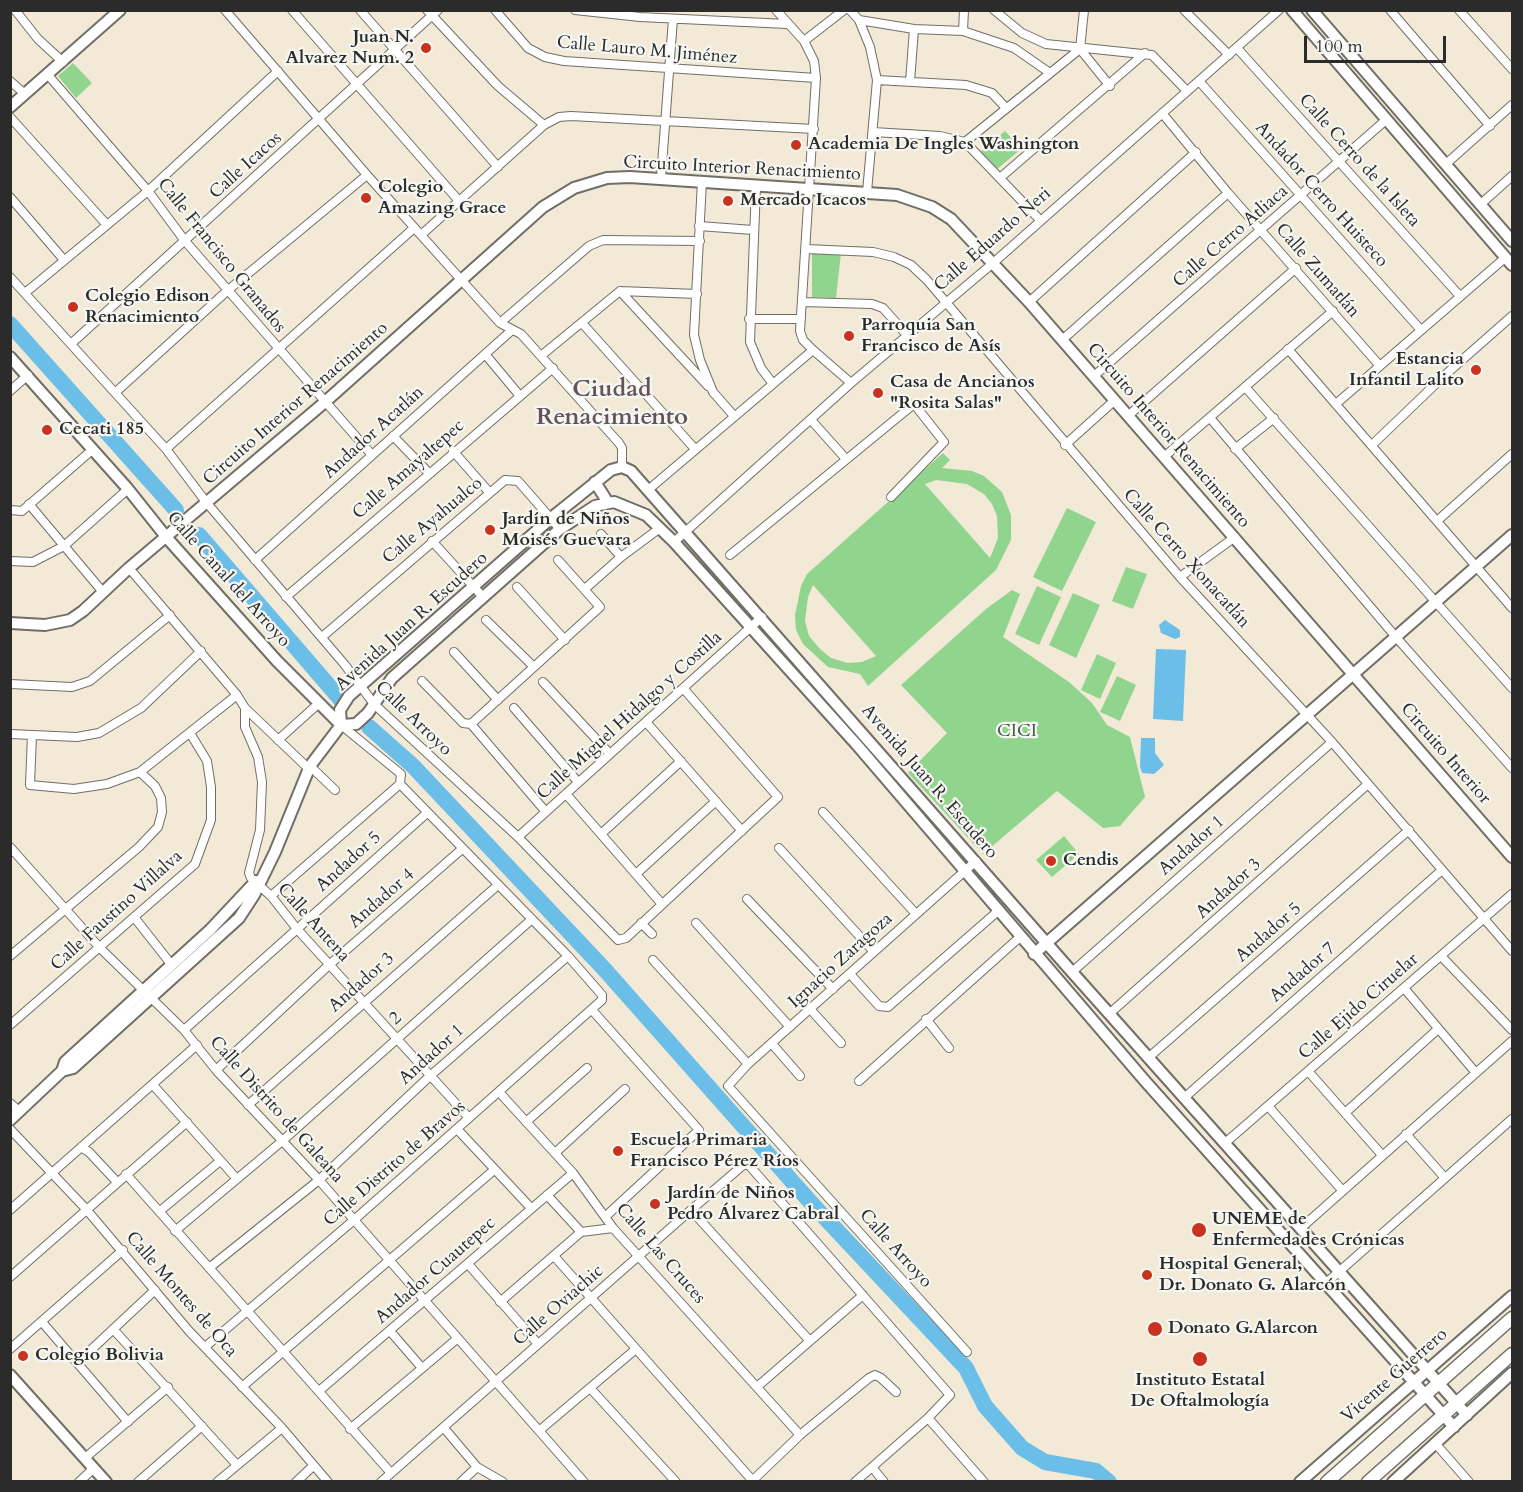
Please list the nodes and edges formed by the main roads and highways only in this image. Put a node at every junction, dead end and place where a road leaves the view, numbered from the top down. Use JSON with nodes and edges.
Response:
{"nodes":[{"id":1,"x":120,"y":10,"type":"edge"},
{"id":2,"x":1292,"y":10,"type":"edge"},
{"id":3,"x":1311,"y":10,"type":"edge"},
{"id":4,"x":10,"y":107,"type":"edge"},
{"id":5,"x":1512,"y":241,"type":"edge"},
{"id":6,"x":1509,"y":261,"type":"edge"},
{"id":7,"x":10,"y":357,"type":"edge"},
{"id":8,"x":595,"y":482,"type":"junction"},
{"id":9,"x":608,"y":501,"type":"junction"},
{"id":10,"x":570,"y":503,"type":"junction"},
{"id":11,"x":580,"y":516,"type":"junction"},
{"id":12,"x":1512,"y":535,"type":"edge"},
{"id":13,"x":167,"y":538,"type":"junction"},
{"id":14,"x":10,"y":623,"type":"edge"},
{"id":15,"x":800,"y":661,"type":"junction"},
{"id":16,"x":789,"y":669,"type":"junction"},
{"id":17,"x":1353,"y":673,"type":"junction"},
{"id":18,"x":341,"y":725,"type":"junction"},
{"id":19,"x":868,"y":737,"type":"junction"},
{"id":20,"x":857,"y":745,"type":"junction"},
{"id":21,"x":1512,"y":857,"type":"edge"},
{"id":22,"x":258,"y":882,"type":"junction"},
{"id":23,"x":1047,"y":941,"type":"junction"},
{"id":24,"x":1034,"y":954,"type":"junction"},
{"id":25,"x":147,"y":993,"type":"junction"},
{"id":26,"x":1091,"y":994,"type":"junction"},
{"id":27,"x":1078,"y":1005,"type":"junction"},
{"id":28,"x":14,"y":1107,"type":"edge"},
{"id":29,"x":10,"y":1120,"type":"edge"},
{"id":30,"x":1512,"y":1296,"type":"edge"},
{"id":31,"x":1512,"y":1318,"type":"edge"},
{"id":32,"x":1512,"y":1354,"type":"edge"},
{"id":33,"x":1426,"y":1370,"type":"junction"},
{"id":34,"x":1512,"y":1373,"type":"edge"},
{"id":35,"x":10,"y":1375,"type":"edge"},
{"id":36,"x":1413,"y":1382,"type":"junction"},
{"id":37,"x":1438,"y":1383,"type":"junction"},
{"id":38,"x":1425,"y":1395,"type":"junction"},
{"id":39,"x":1456,"y":1403,"type":"junction"},
{"id":40,"x":1443,"y":1414,"type":"junction"},
{"id":41,"x":1467,"y":1415,"type":"junction"},
{"id":42,"x":1454,"y":1427,"type":"junction"},
{"id":43,"x":106,"y":1482,"type":"edge"},
{"id":44,"x":1300,"y":1482,"type":"edge"},
{"id":45,"x":1327,"y":1482,"type":"edge"},
{"id":46,"x":1368,"y":1482,"type":"edge"},
{"id":47,"x":1393,"y":1482,"type":"edge"}],
"edges":[{"from":1,"to":4,"type":"main road"},
{"from":2,"to":6,"type":"main road"},
{"from":3,"to":5,"type":"main road"},
{"from":7,"to":13,"type":"main road","name":"Calle Canal del Arroyo"},
{"from":8,"to":9,"type":"main road"},
{"from":8,"to":10,"type":"main road","name":"Avenida Juan R. Escudero"},
{"from":8,"to":15,"type":"main road","name":"Avenida Juan R. Escudero"},
{"from":9,"to":11,"type":"main road","name":"Avenida Juan R. Escudero"},
{"from":9,"to":16,"type":"main road","name":"Avenida Juan R. Escudero"},
{"from":10,"to":11,"type":"main road"},
{"from":10,"to":18,"type":"main road","name":"Avenida Juan R. Escudero"},
{"from":11,"to":18,"type":"main road","name":"Avenida Juan R. Escudero"},
{"from":12,"to":17,"type":"main road"},
{"from":13,"to":14,"type":"main road","name":"Circuito Interior Renacimiento"},
{"from":13,"to":17,"type":"main road","name":"Circuito Interior Renacimiento"},
{"from":13,"to":18,"type":"main road","name":"Calle Canal del Arroyo"},
{"from":15,"to":16,"type":"main road"},
{"from":15,"to":19,"type":"main road","name":"Avenida Juan R. Escudero"},
{"from":16,"to":20,"type":"main road","name":"Avenida Juan R. Escudero"},
{"from":17,"to":21,"type":"main road","name":"Circuito Interior"},
{"from":17,"to":23,"type":"main road"},
{"from":18,"to":22,"type":"main road","name":"Avenida Juan R. Escudero"},
{"from":19,"to":20,"type":"main road"},
{"from":19,"to":23,"type":"main road","name":"Avenida Juan R. Escudero"},
{"from":20,"to":24,"type":"main road","name":"Avenida Juan R. Escudero"},
{"from":22,"to":25,"type":"main road","name":"Avenida Juan R. Escudero"},
{"from":22,"to":25,"type":"main road","name":"Avenida Juan R. Escudero"},
{"from":23,"to":24,"type":"main road"},
{"from":23,"to":26,"type":"main road","name":"Avenida Juan R. Escudero"},
{"from":24,"to":27,"type":"main road","name":"Avenida Juan R. Escudero"},
{"from":25,"to":28,"type":"main road","name":"Avenida Juan R. Escudero"},
{"from":26,"to":27,"type":"main road"},
{"from":26,"to":33,"type":"main road","name":"Avenida Juan R. Escudero"},
{"from":27,"to":36,"type":"main road","name":"Avenida Juan R. Escudero"},
{"from":28,"to":29,"type":"main road","name":"Avenida Juan R. Escudero"},
{"from":30,"to":33,"type":"main road","name":"Vicente Guerrero"},
{"from":31,"to":37,"type":"main road"},
{"from":32,"to":39,"type":"main road"},
{"from":33,"to":36,"type":"main road","name":"Vicente Guerrero"},
{"from":33,"to":37,"type":"main road","name":"Avenida Juan R. Escudero"},
{"from":34,"to":41,"type":"main road"},
{"from":35,"to":43,"type":"main road"},
{"from":36,"to":38,"type":"main road","name":"Avenida Juan R. Escudero"},
{"from":36,"to":44,"type":"main road","name":"Vicente Guerrero"},
{"from":37,"to":38,"type":"main road"},
{"from":37,"to":39,"type":"main road","name":"Avenida Juan R. Escudero"},
{"from":38,"to":40,"type":"main road","name":"Avenida Juan R. Escudero"},
{"from":38,"to":45,"type":"main road"},
{"from":39,"to":40,"type":"main road"},
{"from":39,"to":41,"type":"main road","name":"Avenida Juan R. Escudero"},
{"from":40,"to":42,"type":"main road","name":"Avenida Juan R. Escudero"},
{"from":40,"to":46,"type":"main road"},
{"from":41,"to":42,"type":"main road"},
{"from":42,"to":47,"type":"main road"}]}
